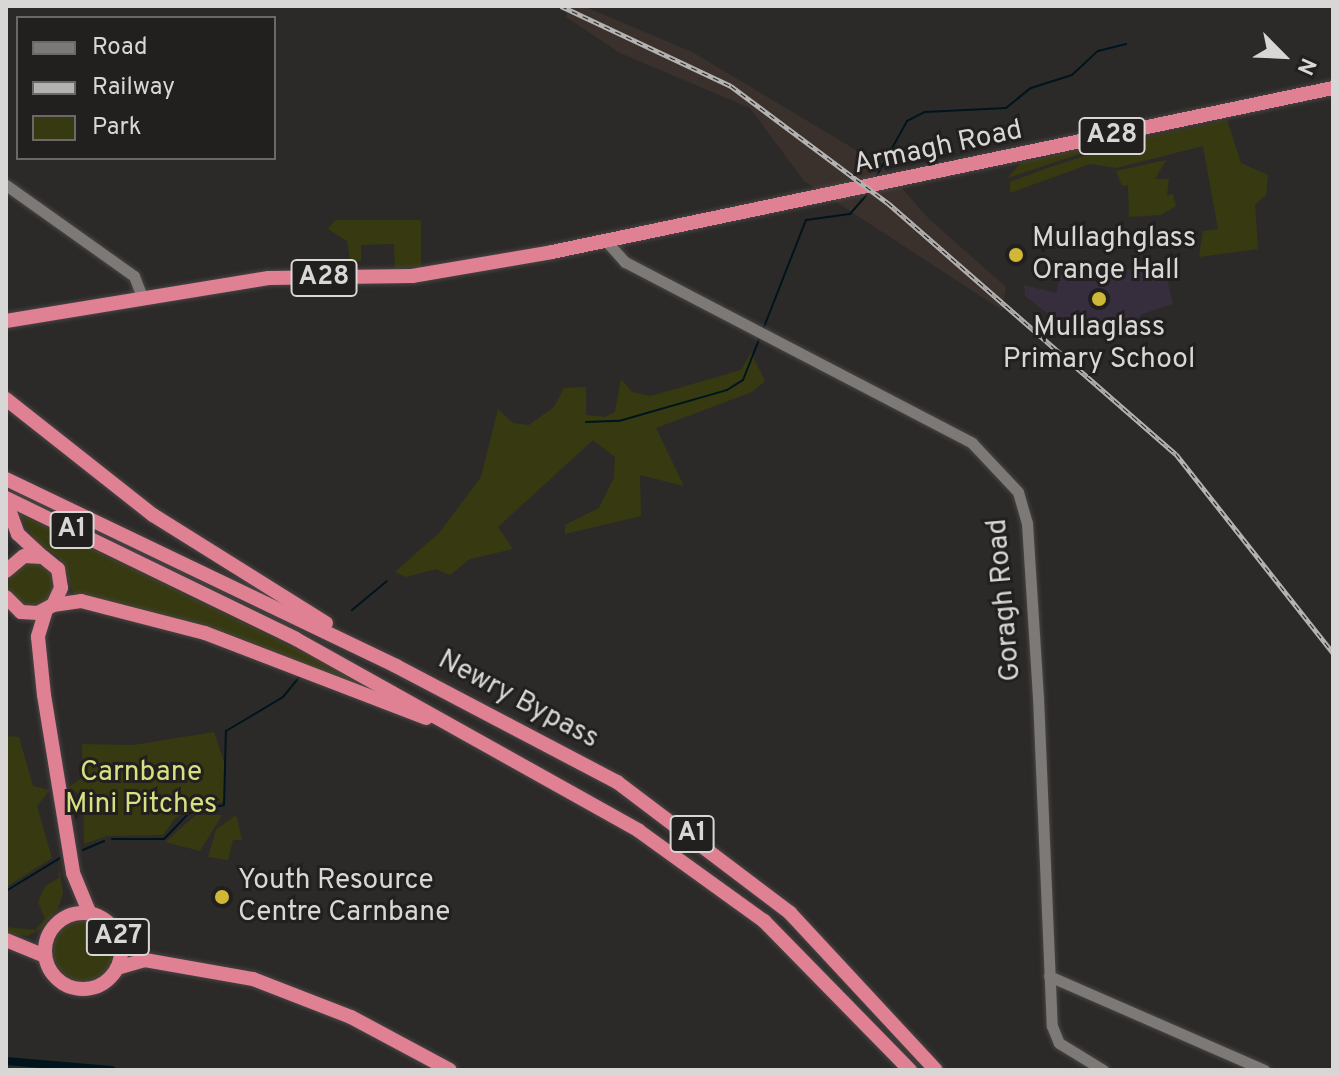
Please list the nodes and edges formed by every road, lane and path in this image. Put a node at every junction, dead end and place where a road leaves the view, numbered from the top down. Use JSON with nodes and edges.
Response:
{"nodes":[{"id":1,"x":1333,"y":88,"type":"edge"},
{"id":2,"x":6,"y":185,"type":"edge"},
{"id":3,"x":606,"y":241,"type":"junction"},
{"id":4,"x":142,"y":297,"type":"junction"},
{"id":5,"x":6,"y":321,"type":"edge"},
{"id":6,"x":6,"y":399,"type":"edge"},
{"id":7,"x":6,"y":479,"type":"edge"},
{"id":8,"x":6,"y":498,"type":"edge"},
{"id":9,"x":7,"y":504,"type":"edge"},
{"id":10,"x":18,"y":534,"type":"junction"},
{"id":11,"x":43,"y":557,"type":"junction"},
{"id":12,"x":7,"y":569,"type":"edge"},
{"id":13,"x":6,"y":597,"type":"edge"},
{"id":14,"x":50,"y":608,"type":"junction"},
{"id":15,"x":21,"y":612,"type":"junction"},
{"id":16,"x":38,"y":637,"type":"junction"},
{"id":17,"x":396,"y":666,"type":"junction"},
{"id":18,"x":518,"y":758,"type":"junction"},
{"id":19,"x":73,"y":873,"type":"junction"},
{"id":20,"x":90,"y":914,"type":"junction"},
{"id":21,"x":59,"y":921,"type":"junction"},
{"id":22,"x":117,"y":935,"type":"junction"},
{"id":23,"x":47,"y":937,"type":"junction"},
{"id":24,"x":12,"y":941,"type":"edge"},
{"id":25,"x":45,"y":956,"type":"junction"},
{"id":26,"x":145,"y":960,"type":"junction"},
{"id":27,"x":117,"y":968,"type":"junction"},
{"id":28,"x":1049,"y":976,"type":"junction"},
{"id":29,"x":450,"y":1070,"type":"edge"},
{"id":30,"x":910,"y":1070,"type":"edge"},
{"id":31,"x":936,"y":1070,"type":"edge"},
{"id":32,"x":1103,"y":1070,"type":"edge"},
{"id":33,"x":1264,"y":1070,"type":"edge"}],
"edges":[{"from":1,"to":3,"type":"highway","name":"Armagh Road","number":"A28"},
{"from":2,"to":4,"type":"street"},
{"from":3,"to":4,"type":"highway","name":"Armagh Road","number":"A28"},
{"from":3,"to":28,"type":"street","name":"Goragh Road"},
{"from":4,"to":5,"type":"highway","number":"A28"},
{"from":6,"to":17,"type":"highway"},
{"from":7,"to":17,"type":"highway","name":"Newry Bypass","number":"A1"},
{"from":8,"to":18,"type":"highway","name":"Newry Bypass","number":"A1"},
{"from":9,"to":10,"type":"highway","number":"A27"},
{"from":10,"to":11,"type":"highway","number":"A27"},
{"from":10,"to":12,"type":"highway"},
{"from":11,"to":12,"type":"highway"},
{"from":11,"to":14,"type":"highway","number":"A27"},
{"from":13,"to":15,"type":"highway","number":"A27"},
{"from":14,"to":15,"type":"highway"},
{"from":14,"to":16,"type":"highway","number":"A27"},
{"from":14,"to":18,"type":"highway"},
{"from":15,"to":16,"type":"highway","number":"A27"},
{"from":16,"to":19,"type":"highway","number":"A27"},
{"from":17,"to":31,"type":"highway","name":"Newry Bypass","number":"A1"},
{"from":18,"to":30,"type":"highway","name":"Newry Bypass","number":"A1"},
{"from":19,"to":20,"type":"highway","number":"A27"},
{"from":19,"to":21,"type":"highway","number":"A27"},
{"from":20,"to":21,"type":"highway","number":"A27"},
{"from":20,"to":22,"type":"highway","number":"A27"},
{"from":21,"to":23,"type":"highway","number":"A27"},
{"from":22,"to":26,"type":"highway","number":"A27"},
{"from":22,"to":27,"type":"highway","number":"A27"},
{"from":23,"to":24,"type":"highway","number":"A27"},
{"from":23,"to":25,"type":"highway","number":"A27"},
{"from":24,"to":25,"type":"highway","number":"A27"},
{"from":25,"to":27,"type":"highway","number":"A27"},
{"from":26,"to":27,"type":"highway","number":"A27"},
{"from":26,"to":29,"type":"highway","number":"A27"},
{"from":28,"to":32,"type":"street","name":"Goragh Road"},
{"from":28,"to":33,"type":"street"}]}
